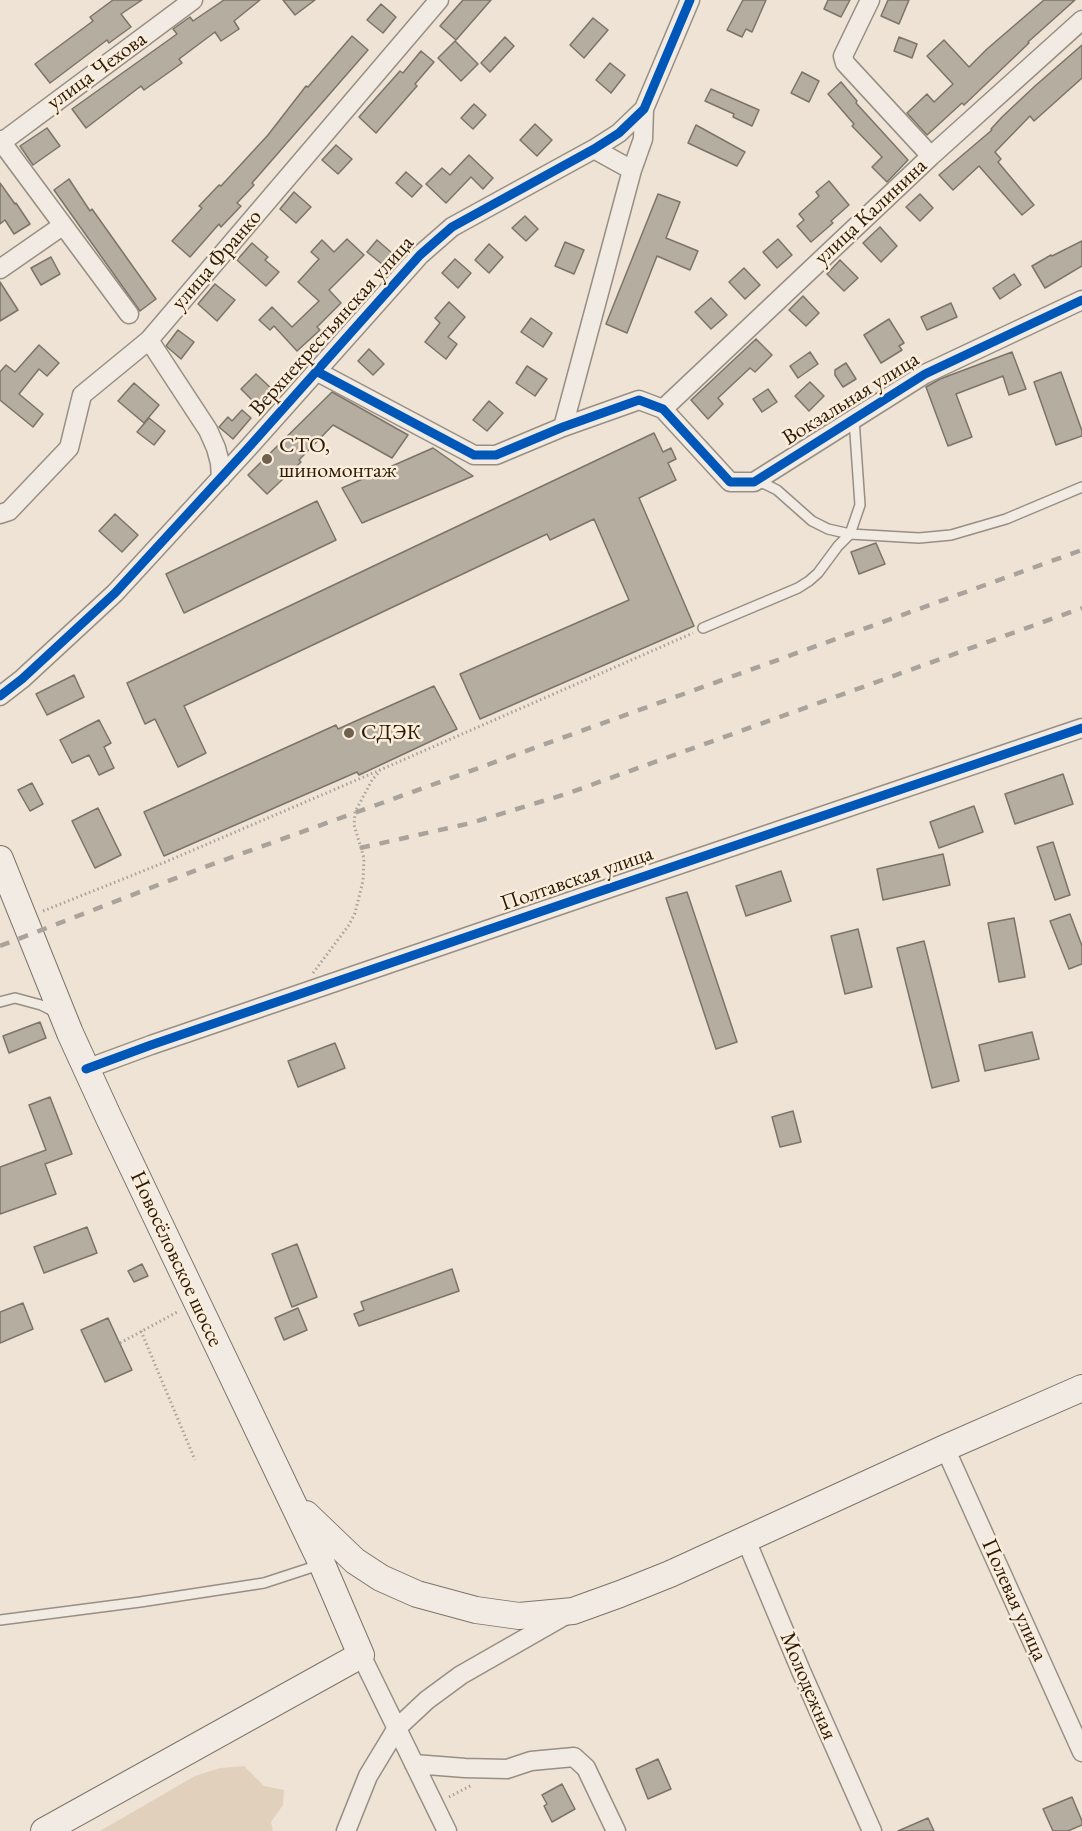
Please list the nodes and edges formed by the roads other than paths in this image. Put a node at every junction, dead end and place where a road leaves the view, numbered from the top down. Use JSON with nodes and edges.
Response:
{"nodes":[{"id":1,"x":193,"y":0,"type":"edge"},
{"id":2,"x":439,"y":0,"type":"edge"},
{"id":3,"x":690,"y":0,"type":"edge"},
{"id":4,"x":870,"y":0,"type":"edge"},
{"id":5,"x":1082,"y":20,"type":"edge"},
{"id":6,"x":644,"y":109,"type":"junction"},
{"id":7,"x":1,"y":141,"type":"edge"},
{"id":8,"x":594,"y":149,"type":"junction"},
{"id":9,"x":931,"y":156,"type":"junction"},
{"id":10,"x":632,"y":170,"type":"junction"},
{"id":11,"x":63,"y":226,"type":"junction"},
{"id":12,"x":0,"y":269,"type":"edge"},
{"id":13,"x":1082,"y":300,"type":"edge"},
{"id":14,"x":129,"y":314,"type":"dead end"},
{"id":15,"x":148,"y":340,"type":"junction"},
{"id":16,"x":316,"y":372,"type":"junction"},
{"id":17,"x":663,"y":409,"type":"junction"},
{"id":18,"x":854,"y":419,"type":"junction"},
{"id":19,"x":563,"y":427,"type":"junction"},
{"id":20,"x":207,"y":430,"type":"junction"},
{"id":21,"x":249,"y":447,"type":"junction"},
{"id":22,"x":220,"y":478,"type":"junction"},
{"id":23,"x":754,"y":482,"type":"junction"},
{"id":24,"x":1082,"y":487,"type":"edge"},
{"id":25,"x":0,"y":514,"type":"edge"},
{"id":26,"x":850,"y":534,"type":"junction"},
{"id":27,"x":703,"y":628,"type":"road end"},
{"id":28,"x":0,"y":696,"type":"edge"},
{"id":29,"x":1082,"y":728,"type":"edge"},
{"id":30,"x":0,"y":859,"type":"edge"},
{"id":31,"x":0,"y":1002,"type":"edge"},
{"id":32,"x":63,"y":1015,"type":"junction"},
{"id":33,"x":86,"y":1069,"type":"junction"},
{"id":34,"x":1082,"y":1388,"type":"edge"},
{"id":35,"x":945,"y":1448,"type":"junction"},
{"id":36,"x":293,"y":1502,"type":"junction"},
{"id":37,"x":746,"y":1540,"type":"junction"},
{"id":38,"x":322,"y":1564,"type":"junction"},
{"id":39,"x":573,"y":1611,"type":"junction"},
{"id":40,"x":0,"y":1620,"type":"edge"},
{"id":41,"x":361,"y":1655,"type":"junction"},
{"id":42,"x":397,"y":1728,"type":"junction"},
{"id":43,"x":1082,"y":1752,"type":"edge"},
{"id":44,"x":414,"y":1764,"type":"junction"},
{"id":45,"x":45,"y":1831,"type":"edge"},
{"id":46,"x":346,"y":1831,"type":"edge"},
{"id":47,"x":447,"y":1831,"type":"edge"},
{"id":48,"x":616,"y":1831,"type":"edge"},
{"id":49,"x":872,"y":1831,"type":"edge"}],
"edges":[{"from":1,"to":7,"type":"street","name":"улица Чехова"},
{"from":2,"to":15,"type":"street","name":"улица Франко"},
{"from":3,"to":6,"type":"street","name":"Верхнекрестьянская улица"},
{"from":4,"to":9,"type":"street"},
{"from":5,"to":9,"type":"street","name":"улица Калинина"},
{"from":6,"to":8,"type":"street","name":"Верхнекрестьянская улица"},
{"from":6,"to":10,"type":"street","name":"Верхнекрестьянская улица"},
{"from":7,"to":11,"type":"street"},
{"from":8,"to":10,"type":"street"},
{"from":8,"to":16,"type":"street","name":"Верхнекрестьянская улица"},
{"from":9,"to":17,"type":"street","name":"улица Калинина"},
{"from":10,"to":19,"type":"street","name":"Верхнекрестьянская улица"},
{"from":11,"to":12,"type":"street"},
{"from":11,"to":14,"type":"street"},
{"from":13,"to":18,"type":"street","name":"Вокзальная улица"},
{"from":15,"to":20,"type":"street"},
{"from":15,"to":25,"type":"street","name":"улица Франко"},
{"from":16,"to":19,"type":"street"},
{"from":16,"to":21,"type":"street","name":"Верхнекрестьянская улица"},
{"from":17,"to":19,"type":"street"},
{"from":17,"to":23,"type":"street"},
{"from":18,"to":23,"type":"street","name":"Вокзальная улица"},
{"from":18,"to":26,"type":"lane"},
{"from":20,"to":21,"type":"street"},
{"from":20,"to":22,"type":"street"},
{"from":21,"to":22,"type":"street","name":"Верхнекрестьянская улица"},
{"from":22,"to":28,"type":"street","name":"Верхнекрестьянская улица"},
{"from":23,"to":26,"type":"lane"},
{"from":24,"to":26,"type":"lane"},
{"from":26,"to":27,"type":"lane"},
{"from":29,"to":33,"type":"street","name":"Полтавская улица"},
{"from":30,"to":32,"type":"main road","name":"Новосёловское шоссе"},
{"from":31,"to":32,"type":"lane"},
{"from":32,"to":33,"type":"main road","name":"Новосёловское шоссе"},
{"from":33,"to":36,"type":"main road","name":"Новосёловское шоссе"},
{"from":34,"to":35,"type":"main road"},
{"from":35,"to":37,"type":"main road"},
{"from":35,"to":43,"type":"street","name":"Полевая улица"},
{"from":36,"to":38,"type":"main road","name":"Новосёловское шоссе"},
{"from":36,"to":39,"type":"main road"},
{"from":37,"to":39,"type":"main road"},
{"from":37,"to":49,"type":"street","name":"Молодежная"},
{"from":38,"to":40,"type":"lane"},
{"from":38,"to":41,"type":"main road","name":"Новосёловское шоссе"},
{"from":39,"to":42,"type":"street"},
{"from":41,"to":42,"type":"street"},
{"from":41,"to":45,"type":"main road"},
{"from":42,"to":44,"type":"street"},
{"from":42,"to":46,"type":"street"},
{"from":44,"to":47,"type":"street"},
{"from":44,"to":48,"type":"street"}]}
